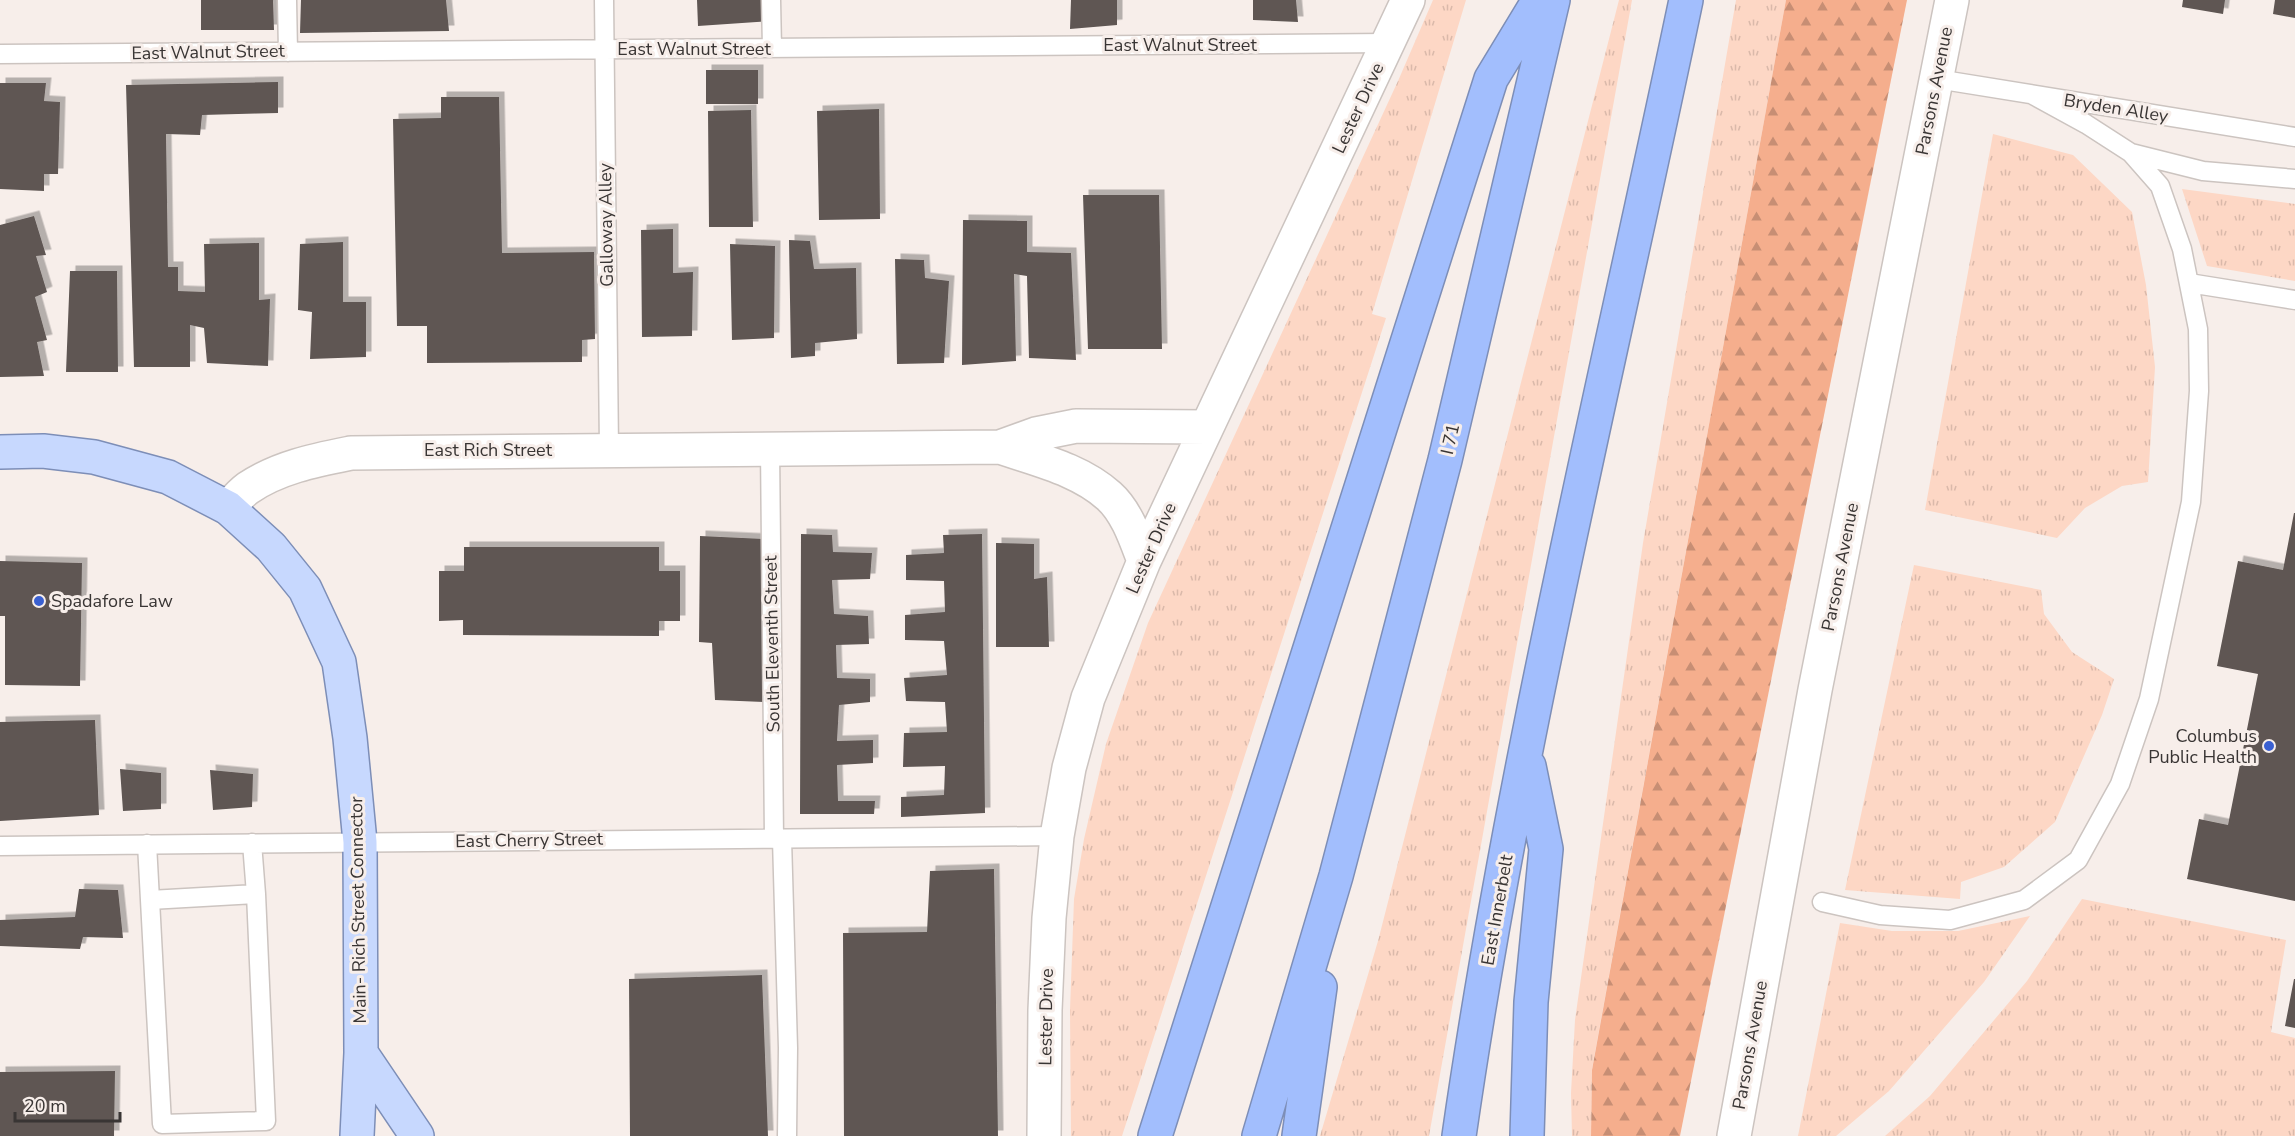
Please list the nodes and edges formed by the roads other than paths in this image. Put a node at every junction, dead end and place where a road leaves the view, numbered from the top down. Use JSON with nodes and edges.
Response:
{"nodes":[{"id":1,"x":287,"y":0,"type":"edge"},
{"id":2,"x":604,"y":0,"type":"edge"},
{"id":3,"x":771,"y":0,"type":"edge"},
{"id":4,"x":1408,"y":0,"type":"edge"},
{"id":5,"x":1539,"y":0,"type":"edge"},
{"id":6,"x":1553,"y":0,"type":"edge"},
{"id":7,"x":1686,"y":0,"type":"edge"},
{"id":8,"x":1952,"y":0,"type":"edge"},
{"id":9,"x":1388,"y":43,"type":"junction"},
{"id":10,"x":772,"y":48,"type":"junction"},
{"id":11,"x":604,"y":49,"type":"junction"},
{"id":12,"x":288,"y":52,"type":"junction"},
{"id":13,"x":0,"y":54,"type":"edge"},
{"id":14,"x":1937,"y":79,"type":"junction"},
{"id":15,"x":2033,"y":95,"type":"junction"},
{"id":16,"x":2295,"y":137,"type":"edge"},
{"id":17,"x":2132,"y":153,"type":"junction"},
{"id":18,"x":2295,"y":179,"type":"edge"},
{"id":19,"x":2189,"y":283,"type":"junction"},
{"id":20,"x":2295,"y":300,"type":"edge"},
{"id":21,"x":1207,"y":428,"type":"junction"},
{"id":22,"x":1000,"y":447,"type":"junction"},
{"id":23,"x":770,"y":448,"type":"junction"},
{"id":24,"x":609,"y":449,"type":"junction"},
{"id":25,"x":0,"y":452,"type":"edge"},
{"id":26,"x":228,"y":508,"type":"junction"},
{"id":27,"x":1144,"y":561,"type":"junction"},
{"id":28,"x":1526,"y":749,"type":"junction"},
{"id":29,"x":1057,"y":836,"type":"junction"},
{"id":30,"x":778,"y":839,"type":"junction"},
{"id":31,"x":360,"y":842,"type":"junction"},
{"id":32,"x":252,"y":843,"type":"junction"},
{"id":33,"x":147,"y":844,"type":"junction"},
{"id":34,"x":0,"y":846,"type":"edge"},
{"id":35,"x":1336,"y":876,"type":"junction"},
{"id":36,"x":256,"y":894,"type":"junction"},
{"id":37,"x":150,"y":900,"type":"junction"},
{"id":38,"x":1822,"y":902,"type":"dead end"},
{"id":39,"x":361,"y":1053,"type":"junction"},
{"id":40,"x":357,"y":1136,"type":"edge"},
{"id":41,"x":417,"y":1136,"type":"edge"},
{"id":42,"x":787,"y":1136,"type":"edge"},
{"id":43,"x":1044,"y":1136,"type":"edge"},
{"id":44,"x":1155,"y":1136,"type":"edge"},
{"id":45,"x":1259,"y":1136,"type":"edge"},
{"id":46,"x":1299,"y":1136,"type":"edge"},
{"id":47,"x":1459,"y":1136,"type":"edge"},
{"id":48,"x":1527,"y":1136,"type":"edge"},
{"id":49,"x":1734,"y":1136,"type":"edge"}],
"edges":[{"from":1,"to":12,"type":"lane"},
{"from":2,"to":11,"type":"lane","name":"Galloway Alley"},
{"from":3,"to":10,"type":"lane"},
{"from":4,"to":9,"type":"street","name":"Lester Drive"},
{"from":5,"to":44,"type":"highway"},
{"from":6,"to":35,"type":"highway","name":"I 71","number":"I 71"},
{"from":7,"to":28,"type":"highway","name":"East Innerbelt"},
{"from":8,"to":14,"type":"street","name":"Parsons Avenue"},
{"from":9,"to":10,"type":"lane","name":"East Walnut Street"},
{"from":9,"to":21,"type":"street","name":"Lester Drive"},
{"from":10,"to":11,"type":"lane","name":"East Walnut Street"},
{"from":11,"to":12,"type":"lane","name":"East Walnut Street"},
{"from":11,"to":24,"type":"lane","name":"Galloway Alley"},
{"from":12,"to":13,"type":"lane","name":"East Walnut Street"},
{"from":14,"to":15,"type":"lane","name":"Bryden Alley"},
{"from":14,"to":49,"type":"street","name":"Parsons Avenue"},
{"from":15,"to":16,"type":"lane","name":"Bryden Alley"},
{"from":15,"to":17,"type":"lane"},
{"from":17,"to":18,"type":"lane"},
{"from":17,"to":19,"type":"lane"},
{"from":19,"to":20,"type":"lane"},
{"from":19,"to":38,"type":"lane"},
{"from":21,"to":22,"type":"street","name":"East Rich Street"},
{"from":21,"to":27,"type":"street","name":"Lester Drive"},
{"from":22,"to":23,"type":"street","name":"East Rich Street"},
{"from":22,"to":27,"type":"street","name":"East Rich Street"},
{"from":23,"to":24,"type":"street","name":"East Rich Street"},
{"from":23,"to":30,"type":"lane","name":"South Eleventh Street"},
{"from":24,"to":26,"type":"street","name":"East Rich Street"},
{"from":25,"to":26,"type":"main road"},
{"from":26,"to":31,"type":"main road","name":"Main- Rich Street Connector"},
{"from":27,"to":29,"type":"street","name":"Lester Drive"},
{"from":28,"to":47,"type":"highway","name":"East Innerbelt"},
{"from":28,"to":48,"type":"highway"},
{"from":29,"to":30,"type":"lane","name":"East Cherry Street"},
{"from":29,"to":43,"type":"street","name":"Lester Drive"},
{"from":30,"to":31,"type":"lane","name":"East Cherry Street"},
{"from":30,"to":42,"type":"lane","name":"South Eleventh Street"},
{"from":31,"to":32,"type":"lane","name":"East Cherry Street"},
{"from":31,"to":39,"type":"main road","name":"Main- Rich Street Connector"},
{"from":32,"to":33,"type":"lane","name":"East Cherry Street"},
{"from":32,"to":36,"type":"lane"},
{"from":33,"to":34,"type":"lane","name":"East Cherry Street"},
{"from":33,"to":37,"type":"lane"},
{"from":35,"to":45,"type":"highway","number":"I 71"},
{"from":35,"to":46,"type":"highway"},
{"from":36,"to":37,"type":"lane"},
{"from":36,"to":37,"type":"lane"},
{"from":39,"to":40,"type":"main road","name":"Main- Rich Street Connector"},
{"from":39,"to":41,"type":"main road"}]}
